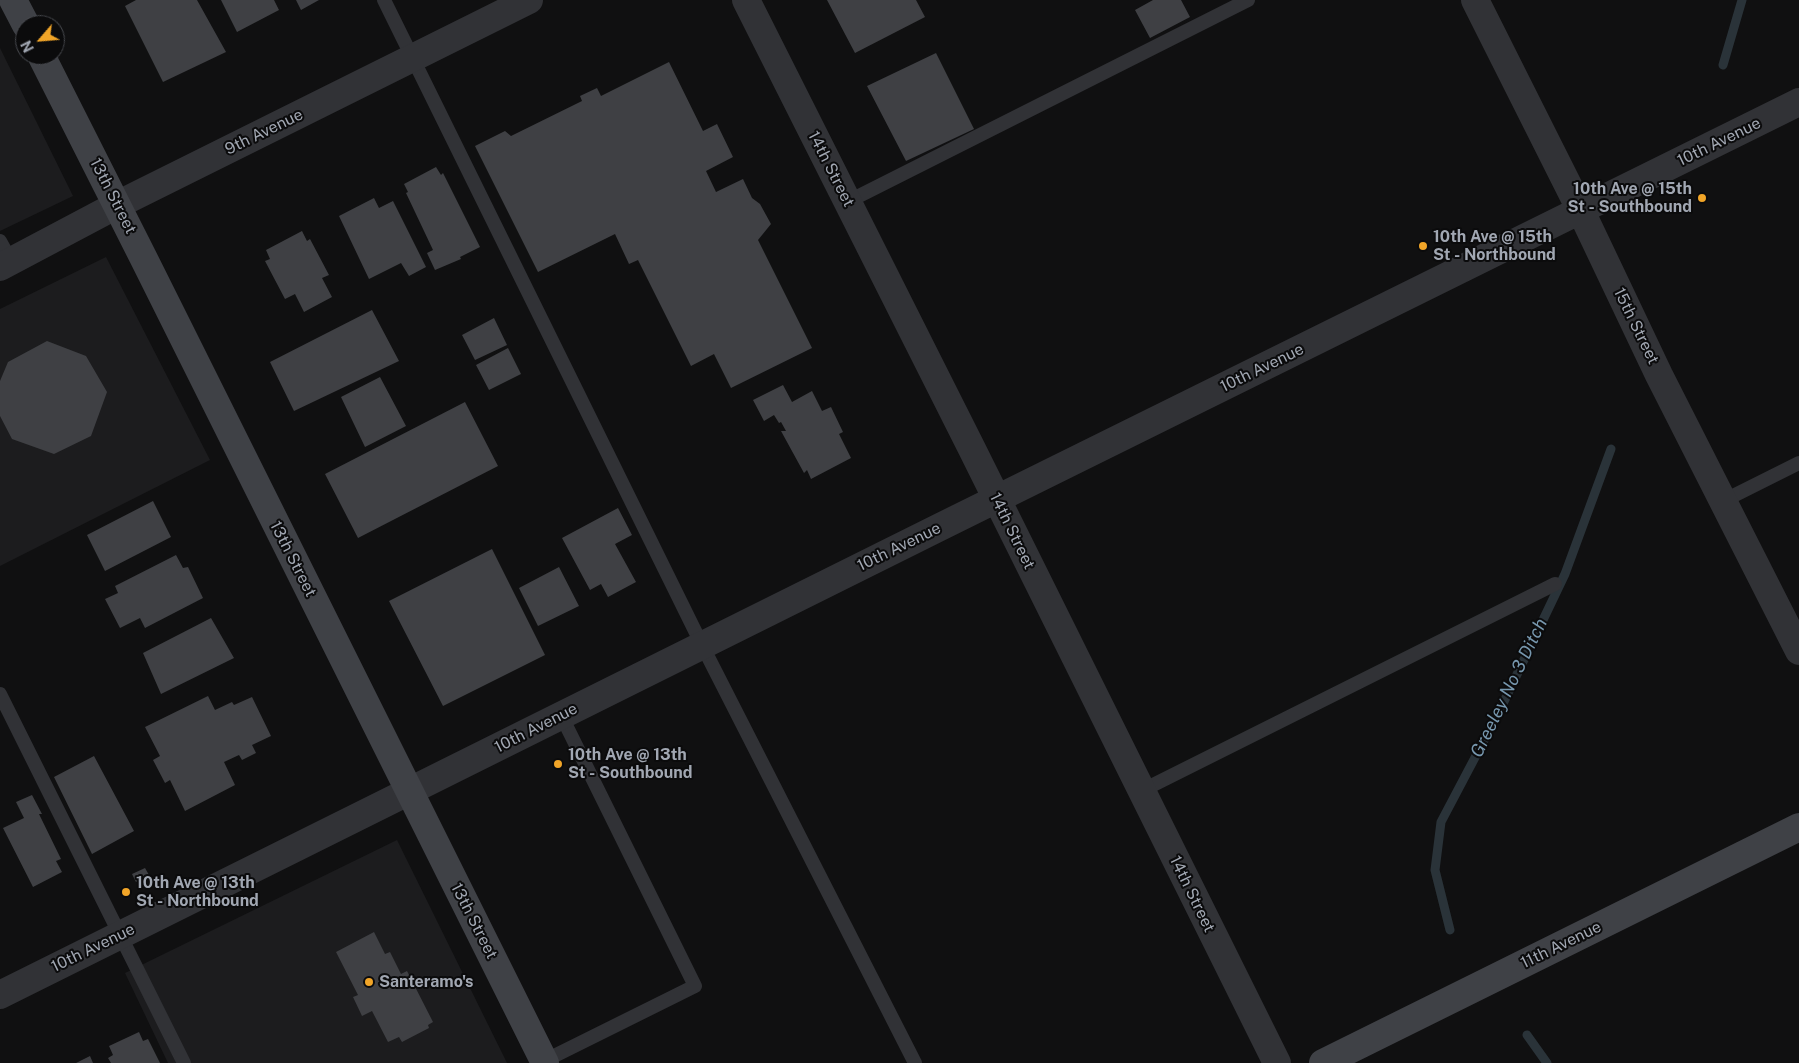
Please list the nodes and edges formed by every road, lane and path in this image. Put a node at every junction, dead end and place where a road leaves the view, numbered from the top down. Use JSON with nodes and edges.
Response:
{"nodes":[{"id":1,"x":13,"y":0,"type":"edge"},
{"id":2,"x":384,"y":0,"type":"edge"},
{"id":3,"x":529,"y":0,"type":"edge"},
{"id":4,"x":746,"y":0,"type":"edge"},
{"id":5,"x":1248,"y":0,"type":"edge"},
{"id":6,"x":1475,"y":0,"type":"edge"},
{"id":7,"x":21,"y":15,"type":"edge"},
{"id":8,"x":412,"y":58,"type":"junction"},
{"id":9,"x":46,"y":65,"type":"edge"},
{"id":10,"x":1799,"y":102,"type":"edge"},
{"id":11,"x":847,"y":202,"type":"junction"},
{"id":12,"x":117,"y":205,"type":"junction"},
{"id":13,"x":1581,"y":211,"type":"junction"},
{"id":14,"x":4,"y":256,"type":"edge"},
{"id":15,"x":1799,"y":463,"type":"edge"},
{"id":16,"x":996,"y":499,"type":"junction"},
{"id":17,"x":1723,"y":501,"type":"junction"},
{"id":18,"x":1555,"y":584,"type":"dead end"},
{"id":19,"x":702,"y":645,"type":"junction"},
{"id":20,"x":1799,"y":651,"type":"edge"},
{"id":21,"x":0,"y":694,"type":"edge"},
{"id":22,"x":561,"y":715,"type":"junction"},
{"id":23,"x":1141,"y":790,"type":"junction"},
{"id":24,"x":409,"y":791,"type":"junction"},
{"id":25,"x":1799,"y":827,"type":"edge"},
{"id":26,"x":121,"y":935,"type":"junction"},
{"id":27,"x":0,"y":995,"type":"edge"},
{"id":28,"x":544,"y":1062,"type":"edge"},
{"id":29,"x":184,"y":1063,"type":"edge"},
{"id":30,"x":916,"y":1063,"type":"edge"},
{"id":31,"x":1277,"y":1063,"type":"edge"},
{"id":32,"x":1323,"y":1063,"type":"edge"}],
"edges":[{"from":1,"to":7,"type":"street"},
{"from":2,"to":8,"type":"lane"},
{"from":3,"to":8,"type":"street","name":"9th Avenue"},
{"from":4,"to":11,"type":"street","name":"14th Street"},
{"from":5,"to":11,"type":"lane"},
{"from":6,"to":13,"type":"street","name":"15th Street"},
{"from":8,"to":12,"type":"street","name":"9th Avenue"},
{"from":8,"to":19,"type":"lane"},
{"from":9,"to":12,"type":"street","name":"13th Street"},
{"from":10,"to":13,"type":"street","name":"10th Avenue"},
{"from":11,"to":16,"type":"street","name":"14th Street"},
{"from":12,"to":14,"type":"street","name":"9th Avenue"},
{"from":12,"to":24,"type":"street","name":"13th Street"},
{"from":13,"to":16,"type":"street","name":"10th Avenue"},
{"from":13,"to":17,"type":"street","name":"15th Street"},
{"from":15,"to":17,"type":"lane"},
{"from":16,"to":19,"type":"street","name":"10th Avenue"},
{"from":16,"to":23,"type":"street","name":"14th Street"},
{"from":17,"to":20,"type":"street","name":"15th Street"},
{"from":18,"to":23,"type":"lane"},
{"from":19,"to":22,"type":"street","name":"10th Avenue"},
{"from":19,"to":30,"type":"lane"},
{"from":21,"to":26,"type":"lane"},
{"from":22,"to":24,"type":"street","name":"10th Avenue"},
{"from":22,"to":28,"type":"lane"},
{"from":23,"to":31,"type":"street","name":"14th Street"},
{"from":24,"to":26,"type":"street","name":"10th Avenue"},
{"from":24,"to":28,"type":"street","name":"13th Street"},
{"from":25,"to":32,"type":"street","name":"11th Avenue"},
{"from":26,"to":27,"type":"street","name":"10th Avenue"},
{"from":26,"to":29,"type":"lane"}]}
